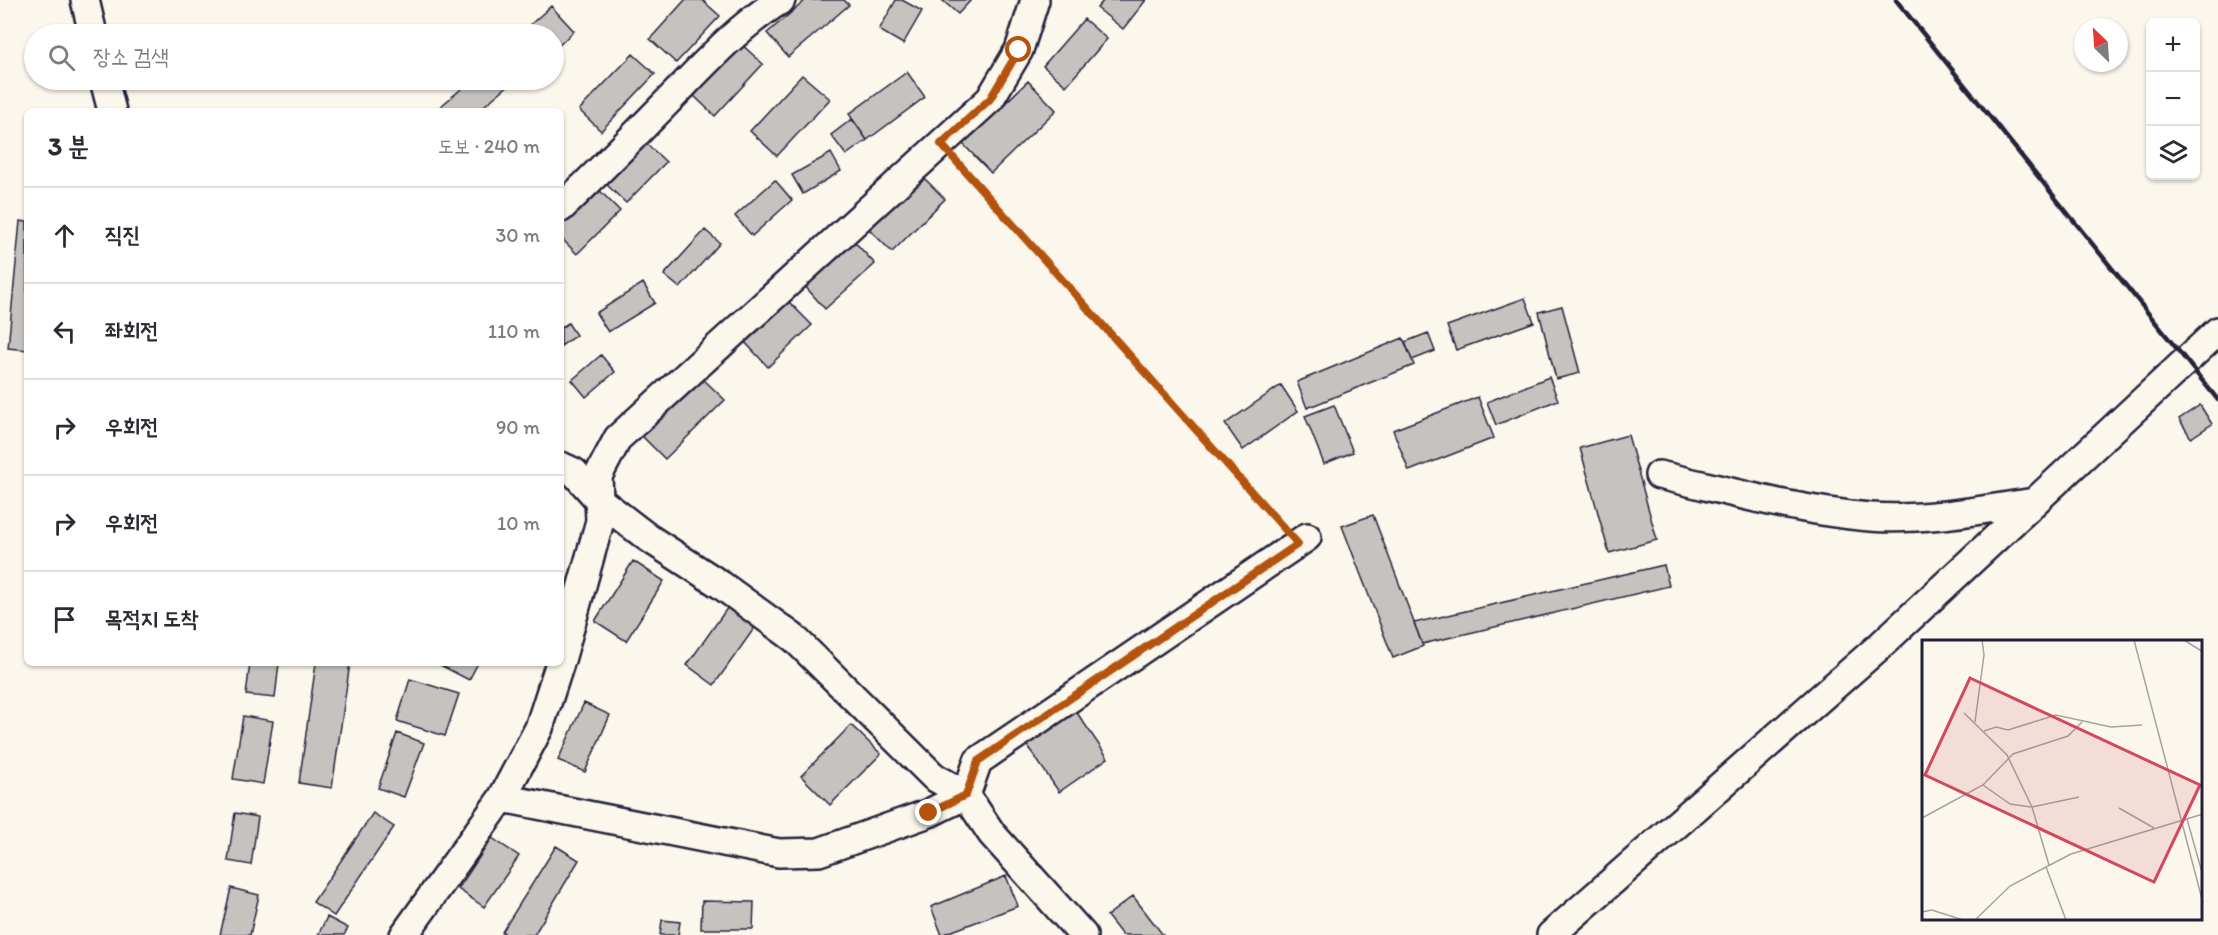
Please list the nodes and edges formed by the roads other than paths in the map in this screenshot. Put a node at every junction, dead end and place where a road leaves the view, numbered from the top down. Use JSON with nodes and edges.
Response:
{"nodes":[{"id":1,"x":84,"y":0,"type":"edge"},
{"id":2,"x":781,"y":0,"type":"edge"},
{"id":3,"x":1035,"y":0,"type":"edge"},
{"id":4,"x":90,"y":24,"type":"edge"},
{"id":5,"x":107,"y":90,"type":"edge"},
{"id":6,"x":111,"y":108,"type":"edge"},
{"id":7,"x":564,"y":205,"type":"edge"},
{"id":8,"x":2218,"y":332,"type":"edge"},
{"id":9,"x":564,"y":467,"type":"edge"},
{"id":10,"x":1659,"y":475,"type":"dead end"},
{"id":11,"x":599,"y":500,"type":"junction"},
{"id":12,"x":2034,"y":502,"type":"junction"},
{"id":13,"x":1302,"y":541,"type":"road end"},
{"id":14,"x":564,"y":650,"type":"edge"},
{"id":15,"x":559,"y":666,"type":"edge"},
{"id":16,"x":966,"y":795,"type":"junction"},
{"id":17,"x":502,"y":798,"type":"junction"},
{"id":18,"x":404,"y":935,"type":"edge"},
{"id":19,"x":1083,"y":935,"type":"edge"},
{"id":20,"x":1551,"y":935,"type":"edge"}],
"edges":[{"from":1,"to":4,"type":"street"},
{"from":2,"to":7,"type":"street"},
{"from":3,"to":11,"type":"street"},
{"from":5,"to":6,"type":"street"},
{"from":8,"to":12,"type":"street"},
{"from":9,"to":11,"type":"street"},
{"from":10,"to":12,"type":"street"},
{"from":11,"to":14,"type":"street"},
{"from":11,"to":16,"type":"street"},
{"from":12,"to":20,"type":"street"},
{"from":13,"to":16,"type":"street"},
{"from":15,"to":17,"type":"street"},
{"from":16,"to":17,"type":"street"},
{"from":16,"to":19,"type":"street"},
{"from":17,"to":18,"type":"street"}]}
